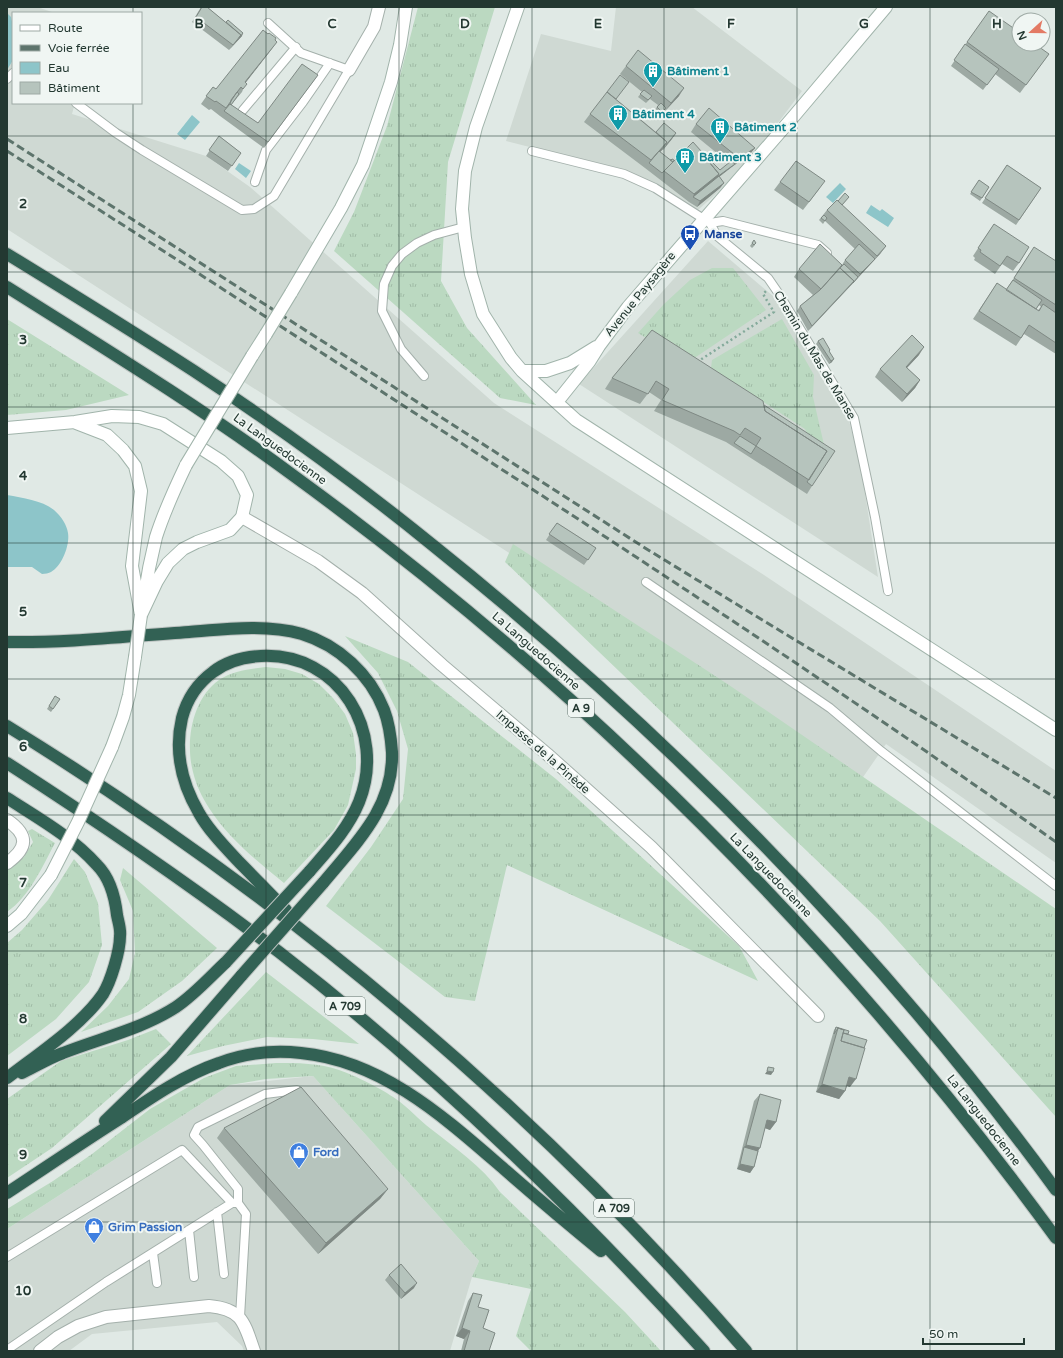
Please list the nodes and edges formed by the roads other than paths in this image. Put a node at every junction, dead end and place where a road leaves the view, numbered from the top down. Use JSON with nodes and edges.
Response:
{"nodes":[{"id":1,"x":379,"y":7,"type":"edge"},
{"id":2,"x":406,"y":7,"type":"edge"},
{"id":3,"x":518,"y":7,"type":"edge"},
{"id":4,"x":886,"y":7,"type":"edge"},
{"id":5,"x":268,"y":23,"type":"dead end"},
{"id":6,"x":296,"y":47,"type":"junction"},
{"id":7,"x":330,"y":63,"type":"junction"},
{"id":8,"x":349,"y":70,"type":"junction"},
{"id":9,"x":77,"y":104,"type":"edge"},
{"id":10,"x":243,"y":110,"type":"dead end"},
{"id":11,"x":532,"y":151,"type":"dead end"},
{"id":12,"x":254,"y":182,"type":"dead end"},
{"id":13,"x":707,"y":221,"type":"junction"},
{"id":14,"x":464,"y":227,"type":"junction"},
{"id":15,"x":7,"y":254,"type":"edge"},
{"id":16,"x":832,"y":257,"type":"edge"},
{"id":17,"x":7,"y":287,"type":"edge"},
{"id":18,"x":599,"y":346,"type":"junction"},
{"id":19,"x":522,"y":371,"type":"junction"},
{"id":20,"x":424,"y":376,"type":"dead end"},
{"id":21,"x":557,"y":402,"type":"junction"},
{"id":22,"x":75,"y":422,"type":"junction"},
{"id":23,"x":7,"y":428,"type":"edge"},
{"id":24,"x":242,"y":517,"type":"junction"},
{"id":25,"x":646,"y":582,"type":"dead end"},
{"id":26,"x":888,"y":591,"type":"dead end"},
{"id":27,"x":141,"y":615,"type":"junction"},
{"id":28,"x":7,"y":642,"type":"edge"},
{"id":29,"x":7,"y":726,"type":"edge"},
{"id":30,"x":1056,"y":730,"type":"edge"},
{"id":31,"x":7,"y":763,"type":"edge"},
{"id":32,"x":7,"y":798,"type":"edge"},
{"id":33,"x":7,"y":820,"type":"edge"},
{"id":34,"x":7,"y":863,"type":"edge"},
{"id":35,"x":1056,"y":886,"type":"edge"},
{"id":36,"x":7,"y":926,"type":"edge"},
{"id":37,"x":316,"y":942,"type":"junction"},
{"id":38,"x":818,"y":1016,"type":"dead end"},
{"id":39,"x":7,"y":1079,"type":"edge"},
{"id":40,"x":307,"y":1101,"type":"edge"},
{"id":41,"x":84,"y":1142,"type":"junction"},
{"id":42,"x":1056,"y":1190,"type":"edge"},
{"id":43,"x":7,"y":1193,"type":"edge"},
{"id":44,"x":235,"y":1203,"type":"junction"},
{"id":45,"x":218,"y":1212,"type":"junction"},
{"id":46,"x":189,"y":1230,"type":"junction"},
{"id":47,"x":1056,"y":1238,"type":"edge"},
{"id":48,"x":153,"y":1253,"type":"junction"},
{"id":49,"x":7,"y":1257,"type":"edge"},
{"id":50,"x":224,"y":1274,"type":"dead end"},
{"id":51,"x":194,"y":1277,"type":"dead end"},
{"id":52,"x":157,"y":1283,"type":"dead end"},
{"id":53,"x":649,"y":1291,"type":"junction"},
{"id":54,"x":240,"y":1317,"type":"junction"},
{"id":55,"x":7,"y":1350,"type":"edge"},
{"id":56,"x":40,"y":1351,"type":"edge"},
{"id":57,"x":254,"y":1351,"type":"edge"},
{"id":58,"x":704,"y":1351,"type":"edge"},
{"id":59,"x":746,"y":1351,"type":"edge"}],
"edges":[{"from":1,"to":8,"type":"street"},
{"from":2,"to":27,"type":"street","bridge":true},
{"from":3,"to":14,"type":"street"},
{"from":4,"to":13,"type":"street","name":"Avenue Paysagère"},
{"from":5,"to":6,"type":"lane"},
{"from":6,"to":7,"type":"lane"},
{"from":6,"to":10,"type":"lane"},
{"from":7,"to":8,"type":"lane"},
{"from":7,"to":12,"type":"lane"},
{"from":8,"to":9,"type":"lane"},
{"from":11,"to":13,"type":"lane"},
{"from":13,"to":16,"type":"lane"},
{"from":13,"to":18,"type":"street","name":"Avenue Paysagère"},
{"from":13,"to":26,"type":"lane","name":"Chemin du Mas de Manse"},
{"from":14,"to":19,"type":"street"},
{"from":14,"to":20,"type":"lane"},
{"from":15,"to":42,"type":"highway","name":"La Languedocienne","number":"A 9"},
{"from":17,"to":47,"type":"highway","name":"La Languedocienne","number":"A 9"},
{"from":18,"to":19,"type":"street","name":"Avenue Paysagère"},
{"from":18,"to":21,"type":"street","name":"Avenue Paysagère"},
{"from":19,"to":21,"type":"street"},
{"from":21,"to":30,"type":"street"},
{"from":22,"to":23,"type":"street"},
{"from":22,"to":24,"type":"street"},
{"from":22,"to":27,"type":"street"},
{"from":24,"to":27,"type":"street"},
{"from":24,"to":38,"type":"street","name":"Impasse de la Pinède"},
{"from":25,"to":35,"type":"lane"},
{"from":27,"to":36,"type":"street","bridge":true},
{"from":28,"to":41,"type":"highway","bridge":true},
{"from":29,"to":37,"type":"highway","number":"A 709"},
{"from":31,"to":53,"type":"highway","number":"A 709"},
{"from":32,"to":39,"type":"highway"},
{"from":33,"to":34,"type":"street"},
{"from":37,"to":39,"type":"highway","bridge":true},
{"from":37,"to":59,"type":"highway","number":"A 709"},
{"from":40,"to":44,"type":"lane"},
{"from":41,"to":43,"type":"highway"},
{"from":41,"to":53,"type":"highway"},
{"from":44,"to":45,"type":"lane"},
{"from":44,"to":49,"type":"lane"},
{"from":44,"to":54,"type":"lane"},
{"from":45,"to":46,"type":"lane"},
{"from":45,"to":50,"type":"lane"},
{"from":46,"to":48,"type":"lane"},
{"from":46,"to":51,"type":"lane"},
{"from":48,"to":52,"type":"lane"},
{"from":48,"to":55,"type":"lane"},
{"from":53,"to":58,"type":"highway","number":"A 709"},
{"from":54,"to":56,"type":"street"},
{"from":54,"to":57,"type":"street"}]}
